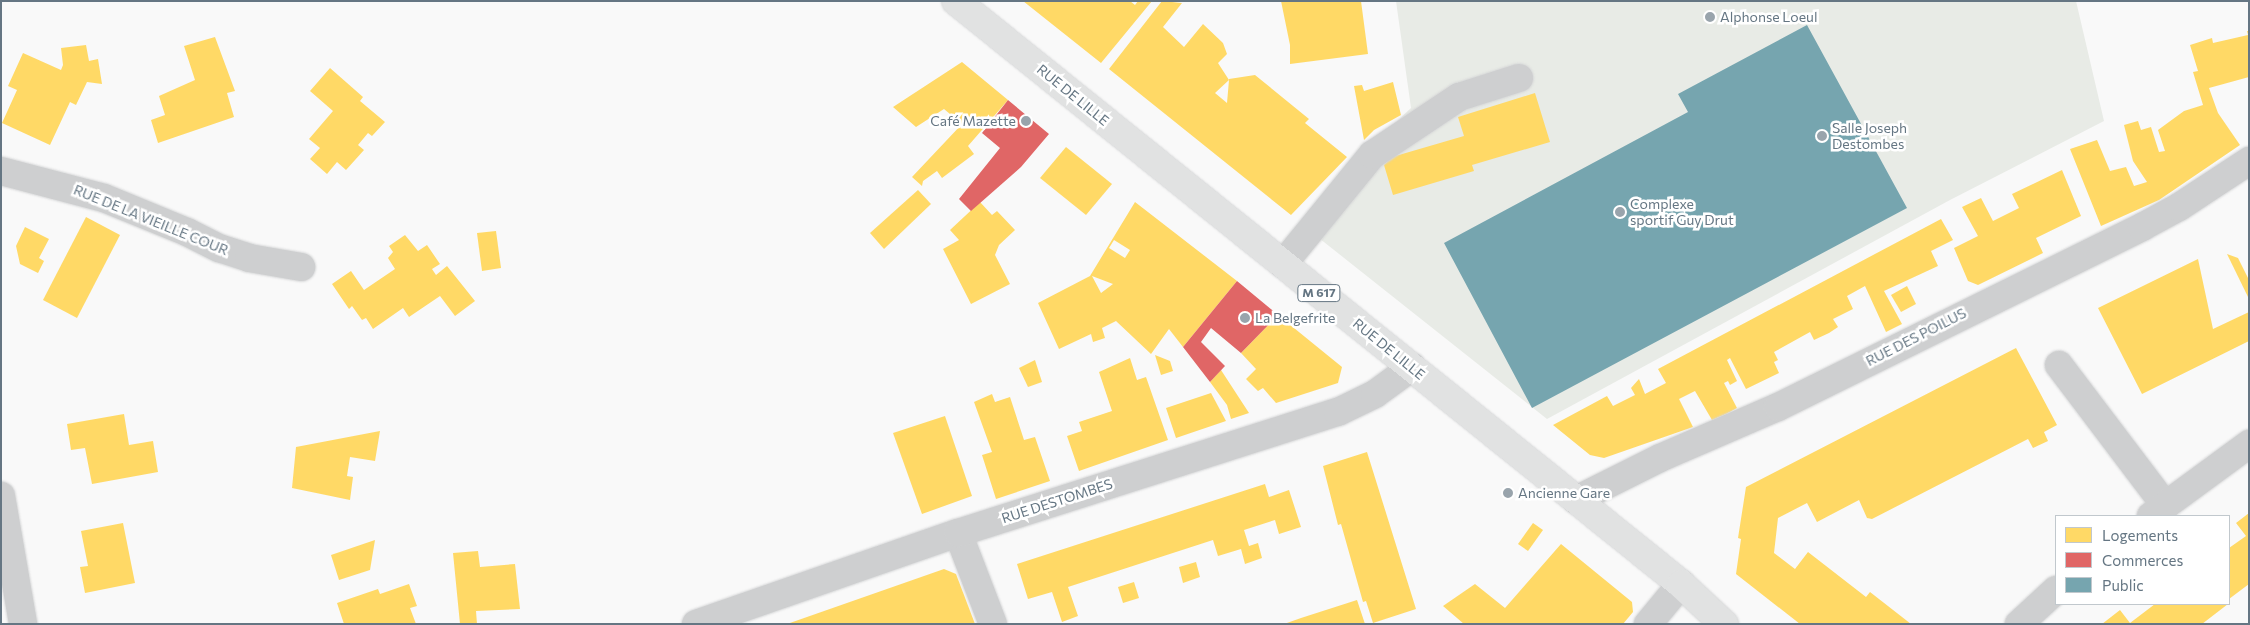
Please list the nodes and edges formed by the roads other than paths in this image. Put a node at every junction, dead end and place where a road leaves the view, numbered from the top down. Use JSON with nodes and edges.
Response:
{"nodes":[{"id":1,"x":956,"y":1,"type":"edge"},
{"id":2,"x":1519,"y":78,"type":"dead end"},
{"id":3,"x":2249,"y":161,"type":"edge"},
{"id":4,"x":1,"y":170,"type":"edge"},
{"id":5,"x":1282,"y":264,"type":"junction"},
{"id":6,"x":301,"y":267,"type":"dead end"},
{"id":7,"x":2059,"y":365,"type":"dead end"},
{"id":8,"x":1412,"y":367,"type":"junction"},
{"id":9,"x":2249,"y":444,"type":"edge"},
{"id":10,"x":1,"y":496,"type":"edge"},
{"id":11,"x":1576,"y":500,"type":"junction"},
{"id":12,"x":2158,"y":511,"type":"edge"},
{"id":13,"x":958,"y":533,"type":"junction"},
{"id":14,"x":1681,"y":584,"type":"junction"},
{"id":15,"x":2055,"y":591,"type":"edge"},
{"id":16,"x":23,"y":624,"type":"edge"},
{"id":17,"x":696,"y":624,"type":"edge"},
{"id":18,"x":993,"y":624,"type":"edge"},
{"id":19,"x":1648,"y":624,"type":"edge"},
{"id":20,"x":1724,"y":624,"type":"edge"},
{"id":21,"x":1740,"y":624,"type":"edge"},
{"id":22,"x":2019,"y":624,"type":"edge"}],
"edges":[{"from":1,"to":5,"type":"main road","name":"RUE DE LILLE","number":"M 617"},
{"from":2,"to":5,"type":"street"},
{"from":3,"to":11,"type":"street","name":"RUE DES POILUS"},
{"from":4,"to":6,"type":"street","name":"RUE DE LA VIEILLE COUR"},
{"from":5,"to":8,"type":"main road","name":"RUE DE LILLE","number":"M 617"},
{"from":7,"to":12,"type":"street"},
{"from":8,"to":11,"type":"main road","name":"RUE DE LILLE","number":"M 617"},
{"from":8,"to":13,"type":"street","name":"RUE DESTOMBES"},
{"from":9,"to":12,"type":"street"},
{"from":10,"to":16,"type":"street"},
{"from":11,"to":14,"type":"main road","name":"RUE DE LILLE","number":"M 617"},
{"from":13,"to":17,"type":"street","name":"RUE DESTOMBES"},
{"from":13,"to":18,"type":"street"},
{"from":14,"to":19,"type":"street"},
{"from":14,"to":20,"type":"main road","name":"RUE DE LILLE","number":"M 617"},
{"from":14,"to":21,"type":"main road","name":"RUE DE LILLE","number":"M 617"},
{"from":15,"to":22,"type":"street"}]}
